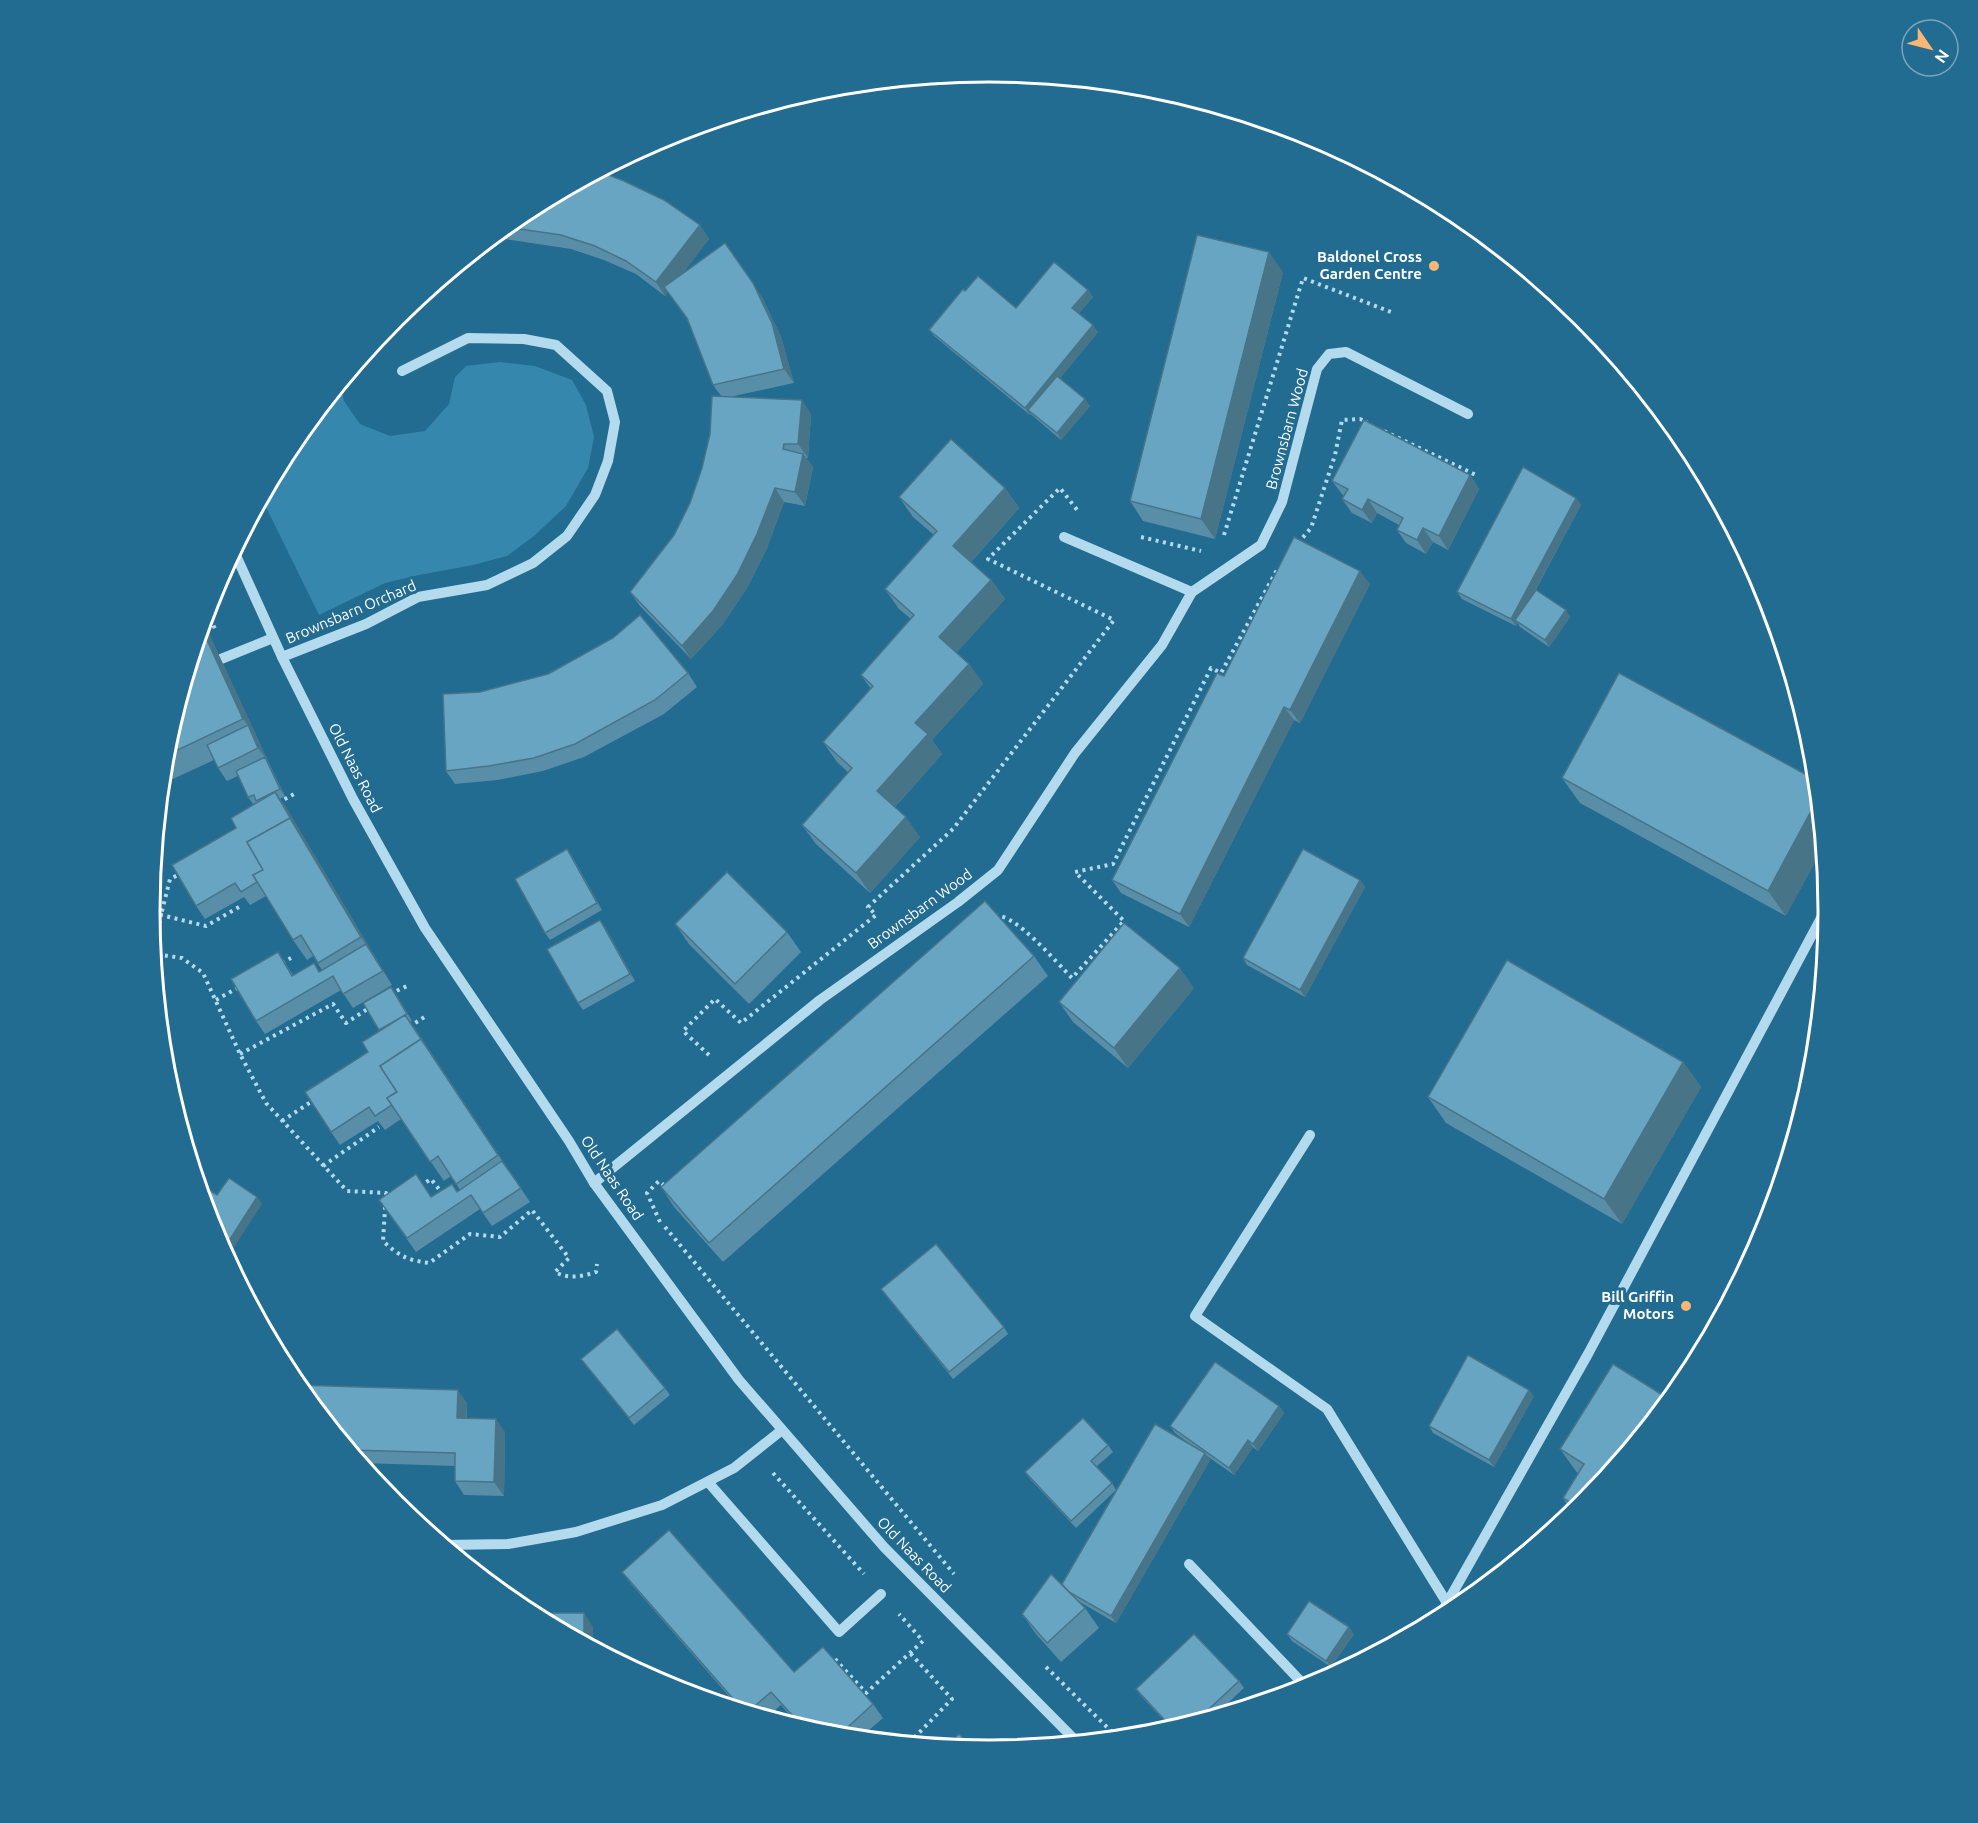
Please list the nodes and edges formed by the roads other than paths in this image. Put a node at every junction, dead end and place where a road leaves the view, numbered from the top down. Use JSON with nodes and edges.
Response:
{"nodes":[{"id":1,"x":402,"y":371,"type":"dead end"},
{"id":2,"x":1468,"y":414,"type":"dead end"},
{"id":3,"x":1064,"y":537,"type":"dead end"},
{"id":4,"x":238,"y":560,"type":"edge"},
{"id":5,"x":1192,"y":592,"type":"junction"},
{"id":6,"x":273,"y":638,"type":"junction"},
{"id":7,"x":282,"y":657,"type":"junction"},
{"id":8,"x":221,"y":659,"type":"dead end"},
{"id":9,"x":1818,"y":925,"type":"edge"},
{"id":10,"x":1310,"y":1135,"type":"dead end"},
{"id":11,"x":594,"y":1183,"type":"junction"},
{"id":12,"x":782,"y":1430,"type":"junction"},
{"id":13,"x":708,"y":1482,"type":"junction"},
{"id":14,"x":454,"y":1545,"type":"edge"},
{"id":15,"x":1189,"y":1564,"type":"dead end"},
{"id":16,"x":881,"y":1594,"type":"dead end"},
{"id":17,"x":1447,"y":1603,"type":"joint"},
{"id":18,"x":1299,"y":1680,"type":"edge"},
{"id":19,"x":1071,"y":1736,"type":"edge"}],
"edges":[{"from":1,"to":7,"type":"street","name":"Brownsbarn Orchard"},
{"from":2,"to":5,"type":"street","name":"Brownsbarn Wood"},
{"from":3,"to":5,"type":"street"},
{"from":4,"to":6,"type":"street","name":"Old Naas Road"},
{"from":5,"to":11,"type":"street","name":"Brownsbarn Wood"},
{"from":6,"to":7,"type":"street","name":"Old Naas Road"},
{"from":6,"to":8,"type":"street"},
{"from":7,"to":11,"type":"street","name":"Old Naas Road"},
{"from":9,"to":17,"type":"street"},
{"from":10,"to":17,"type":"street"},
{"from":11,"to":12,"type":"street","name":"Old Naas Road"},
{"from":12,"to":13,"type":"street"},
{"from":12,"to":19,"type":"street","name":"Old Naas Road"},
{"from":13,"to":14,"type":"street"},
{"from":13,"to":16,"type":"street"},
{"from":15,"to":18,"type":"street"}]}
